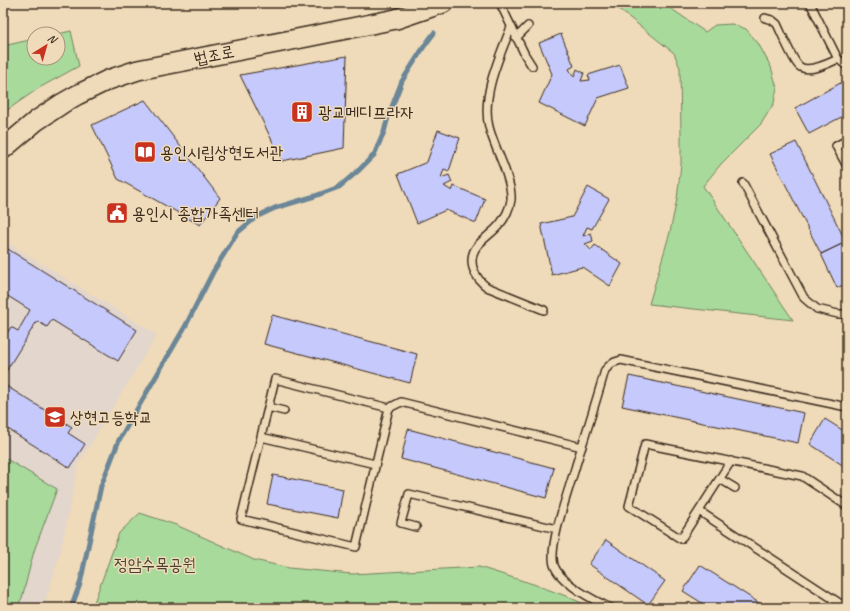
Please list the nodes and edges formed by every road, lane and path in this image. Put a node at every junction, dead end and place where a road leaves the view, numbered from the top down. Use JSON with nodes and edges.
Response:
{"nodes":[{"id":1,"x":443,"y":3,"type":"edge"},
{"id":2,"x":500,"y":3,"type":"edge"},
{"id":3,"x":810,"y":3,"type":"edge"},
{"id":4,"x":765,"y":18,"type":"dead end"},
{"id":5,"x":528,"y":26,"type":"dead end"},
{"id":6,"x":512,"y":27,"type":"junction"},
{"id":7,"x":516,"y":38,"type":"junction"},
{"id":8,"x":838,"y":59,"type":"junction"},
{"id":9,"x":532,"y":66,"type":"dead end"},
{"id":10,"x":847,"y":66,"type":"edge"},
{"id":11,"x":847,"y":140,"type":"edge"},
{"id":12,"x":3,"y":149,"type":"edge"},
{"id":13,"x":847,"y":166,"type":"edge"},
{"id":14,"x":743,"y":183,"type":"dead end"},
{"id":15,"x":544,"y":310,"type":"dead end"},
{"id":16,"x":847,"y":314,"type":"edge"},
{"id":17,"x":268,"y":407,"type":"junction"},
{"id":18,"x":847,"y":407,"type":"edge"},
{"id":19,"x":389,"y":408,"type":"junction"},
{"id":20,"x":284,"y":411,"type":"dead end"},
{"id":21,"x":261,"y":437,"type":"junction"},
{"id":22,"x":582,"y":447,"type":"junction"},
{"id":23,"x":731,"y":461,"type":"junction"},
{"id":24,"x":376,"y":464,"type":"junction"},
{"id":25,"x":720,"y":479,"type":"junction"},
{"id":26,"x":735,"y":488,"type":"dead end"},
{"id":27,"x":847,"y":506,"type":"edge"},
{"id":28,"x":699,"y":511,"type":"junction"},
{"id":29,"x":416,"y":527,"type":"dead end"},
{"id":30,"x":557,"y":529,"type":"junction"},
{"id":31,"x":611,"y":608,"type":"edge"},
{"id":32,"x":847,"y":608,"type":"edge"}],
"edges":[{"from":1,"to":12,"type":"street","name":"법조로"},
{"from":2,"to":6,"type":"lane"},
{"from":3,"to":8,"type":"lane"},
{"from":4,"to":8,"type":"lane"},
{"from":5,"to":7,"type":"lane"},
{"from":6,"to":7,"type":"lane"},
{"from":6,"to":15,"type":"lane"},
{"from":7,"to":9,"type":"lane"},
{"from":8,"to":10,"type":"lane"},
{"from":11,"to":13,"type":"lane"},
{"from":14,"to":16,"type":"lane"},
{"from":17,"to":19,"type":"lane"},
{"from":17,"to":20,"type":"lane"},
{"from":17,"to":21,"type":"lane"},
{"from":18,"to":22,"type":"lane"},
{"from":19,"to":22,"type":"lane"},
{"from":19,"to":24,"type":"lane"},
{"from":21,"to":24,"type":"lane"},
{"from":21,"to":24,"type":"lane"},
{"from":22,"to":30,"type":"lane"},
{"from":23,"to":25,"type":"lane"},
{"from":23,"to":27,"type":"lane"},
{"from":23,"to":28,"type":"lane"},
{"from":25,"to":26,"type":"lane"},
{"from":25,"to":28,"type":"lane"},
{"from":28,"to":32,"type":"lane"},
{"from":29,"to":30,"type":"lane"},
{"from":30,"to":31,"type":"lane"}]}
